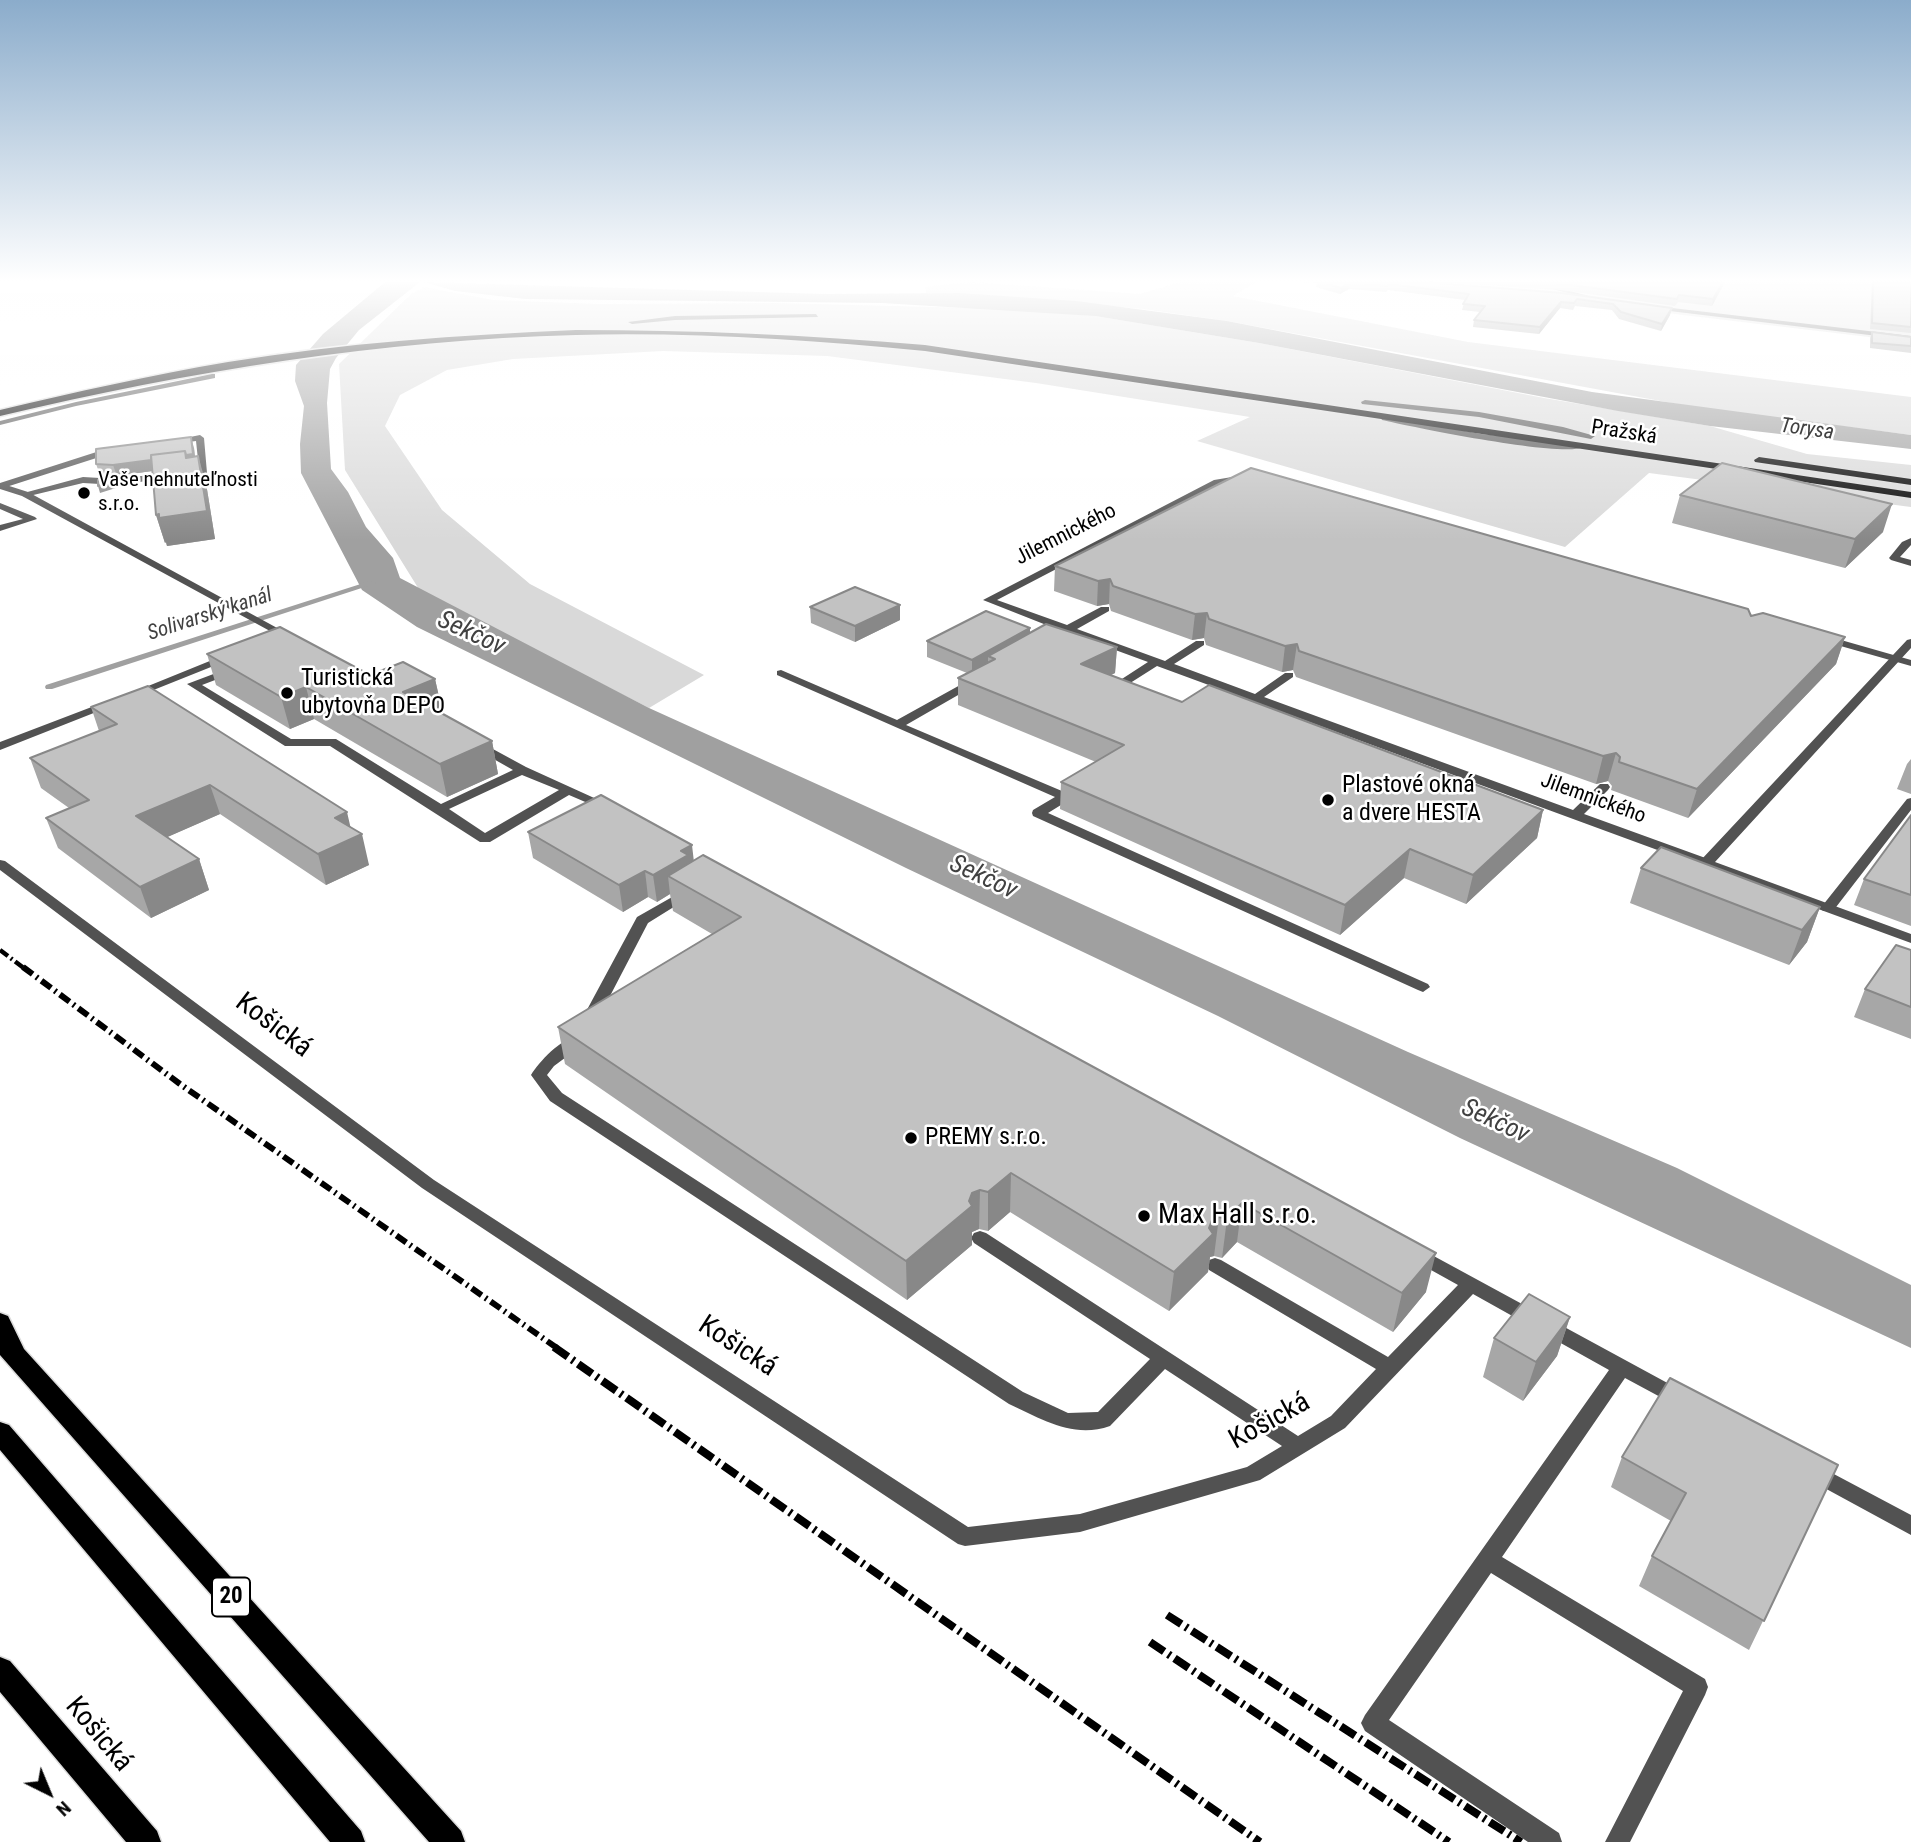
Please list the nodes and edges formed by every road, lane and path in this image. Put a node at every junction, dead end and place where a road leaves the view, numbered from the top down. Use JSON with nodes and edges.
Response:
{"nodes":[{"id":1,"x":160,"y":368,"type":"edge"},
{"id":2,"x":214,"y":368,"type":"edge"},
{"id":3,"x":1058,"y":368,"type":"edge"},
{"id":4,"x":1127,"y":368,"type":"edge"},
{"id":5,"x":212,"y":376,"type":"dead end"},
{"id":6,"x":0,"y":402,"type":"edge"},
{"id":7,"x":0,"y":413,"type":"edge"},
{"id":8,"x":0,"y":423,"type":"edge"},
{"id":9,"x":160,"y":443,"type":"edge"},
{"id":10,"x":120,"y":449,"type":"edge"},
{"id":11,"x":1693,"y":451,"type":"dead end"},
{"id":12,"x":1745,"y":458,"type":"dead end"},
{"id":13,"x":1252,"y":478,"type":"edge"},
{"id":14,"x":1911,"y":482,"type":"edge"},
{"id":15,"x":0,"y":486,"type":"edge"},
{"id":16,"x":25,"y":495,"type":"junction"},
{"id":17,"x":1911,"y":495,"type":"edge"},
{"id":18,"x":0,"y":506,"type":"edge"},
{"id":19,"x":0,"y":528,"type":"edge"},
{"id":20,"x":1911,"y":541,"type":"edge"},
{"id":21,"x":1911,"y":563,"type":"edge"},
{"id":22,"x":1105,"y":609,"type":"edge"},
{"id":23,"x":1063,"y":632,"type":"junction"},
{"id":24,"x":1817,"y":636,"type":"edge"},
{"id":25,"x":272,"y":640,"type":"edge"},
{"id":26,"x":1911,"y":642,"type":"edge"},
{"id":27,"x":1200,"y":643,"type":"edge"},
{"id":28,"x":234,"y":655,"type":"edge"},
{"id":29,"x":1896,"y":658,"type":"junction"},
{"id":30,"x":1161,"y":663,"type":"junction"},
{"id":31,"x":1911,"y":663,"type":"edge"},
{"id":32,"x":242,"y":666,"type":"edge"},
{"id":33,"x":781,"y":673,"type":"dead end"},
{"id":34,"x":989,"y":674,"type":"edge"},
{"id":35,"x":1289,"y":675,"type":"edge"},
{"id":36,"x":1226,"y":687,"type":"junction"},
{"id":37,"x":1121,"y":694,"type":"edge"},
{"id":38,"x":1214,"y":694,"type":"edge"},
{"id":39,"x":1256,"y":698,"type":"junction"},
{"id":40,"x":897,"y":724,"type":"junction"},
{"id":41,"x":463,"y":736,"type":"edge"},
{"id":42,"x":0,"y":746,"type":"edge"},
{"id":43,"x":522,"y":770,"type":"junction"},
{"id":44,"x":1604,"y":787,"type":"dead end"},
{"id":45,"x":568,"y":790,"type":"junction"},
{"id":46,"x":1911,"y":802,"type":"edge"},
{"id":47,"x":440,"y":809,"type":"junction"},
{"id":48,"x":621,"y":814,"type":"edge"},
{"id":49,"x":1574,"y":815,"type":"junction"},
{"id":50,"x":1706,"y":863,"type":"junction"},
{"id":51,"x":0,"y":864,"type":"edge"},
{"id":52,"x":700,"y":885,"type":"edge"},
{"id":53,"x":1828,"y":908,"type":"junction"},
{"id":54,"x":1911,"y":939,"type":"edge"},
{"id":55,"x":1423,"y":987,"type":"dead end"},
{"id":56,"x":980,"y":1238,"type":"dead end"},
{"id":57,"x":1410,"y":1250,"type":"edge"},
{"id":58,"x":1215,"y":1265,"type":"edge"},
{"id":59,"x":1471,"y":1284,"type":"junction"},
{"id":60,"x":0,"y":1322,"type":"edge"},
{"id":61,"x":7,"y":1346,"type":"edge"},
{"id":62,"x":1163,"y":1358,"type":"junction"},
{"id":63,"x":1622,"y":1367,"type":"junction"},
{"id":64,"x":1390,"y":1368,"type":"junction"},
{"id":65,"x":1694,"y":1407,"type":"edge"},
{"id":66,"x":0,"y":1432,"type":"edge"},
{"id":67,"x":1299,"y":1447,"type":"junction"},
{"id":68,"x":1803,"y":1467,"type":"edge"},
{"id":69,"x":1911,"y":1526,"type":"edge"},
{"id":70,"x":1487,"y":1559,"type":"junction"},
{"id":71,"x":0,"y":1671,"type":"edge"},
{"id":72,"x":146,"y":1842,"type":"edge"},
{"id":73,"x":350,"y":1842,"type":"edge"},
{"id":74,"x":450,"y":1842,"type":"edge"},
{"id":75,"x":1550,"y":1842,"type":"edge"},
{"id":76,"x":1617,"y":1842,"type":"edge"}],
"edges":[{"from":1,"to":6,"type":"main road","name":"Pražská"},
{"from":2,"to":7,"type":"main road","name":"Pražská"},
{"from":3,"to":17,"type":"main road","name":"Pražská"},
{"from":4,"to":11,"type":"main road","name":"Pražská"},
{"from":5,"to":8,"type":"street"},
{"from":9,"to":16,"type":"street"},
{"from":10,"to":15,"type":"street"},
{"from":12,"to":14,"type":"main road"},
{"from":13,"to":23,"type":"street","name":"Jilemnického"},
{"from":15,"to":16,"type":"street"},
{"from":16,"to":25,"type":"street"},
{"from":18,"to":19,"type":"street"},
{"from":20,"to":21,"type":"street"},
{"from":22,"to":23,"type":"street"},
{"from":23,"to":30,"type":"street","name":"Jilemnického"},
{"from":24,"to":29,"type":"street"},
{"from":26,"to":29,"type":"street"},
{"from":27,"to":30,"type":"street"},
{"from":28,"to":42,"type":"street"},
{"from":29,"to":31,"type":"street"},
{"from":29,"to":50,"type":"street"},
{"from":30,"to":36,"type":"street","name":"Jilemnického"},
{"from":30,"to":37,"type":"street"},
{"from":32,"to":47,"type":"street"},
{"from":33,"to":40,"type":"street"},
{"from":34,"to":40,"type":"street"},
{"from":35,"to":39,"type":"street"},
{"from":36,"to":38,"type":"street"},
{"from":36,"to":39,"type":"street","name":"Jilemnického"},
{"from":39,"to":49,"type":"street","name":"Jilemnického"},
{"from":40,"to":55,"type":"street"},
{"from":41,"to":43,"type":"street"},
{"from":43,"to":45,"type":"street"},
{"from":43,"to":47,"type":"street"},
{"from":44,"to":49,"type":"street"},
{"from":45,"to":47,"type":"street"},
{"from":45,"to":48,"type":"street"},
{"from":46,"to":53,"type":"street"},
{"from":49,"to":50,"type":"street","name":"Jilemnického"},
{"from":50,"to":53,"type":"street","name":"Jilemnického"},
{"from":51,"to":67,"type":"street","name":"Košická"},
{"from":52,"to":62,"type":"street"},
{"from":53,"to":54,"type":"street","name":"Jilemnického"},
{"from":56,"to":62,"type":"street"},
{"from":57,"to":59,"type":"street"},
{"from":58,"to":64,"type":"street"},
{"from":59,"to":63,"type":"street"},
{"from":59,"to":64,"type":"street","name":"Košická"},
{"from":60,"to":61,"type":"main road","number":"20"},
{"from":61,"to":74,"type":"main road","number":"20"},
{"from":62,"to":67,"type":"street"},
{"from":63,"to":65,"type":"street"},
{"from":63,"to":70,"type":"street"},
{"from":64,"to":67,"type":"street","name":"Košická"},
{"from":66,"to":73,"type":"main road"},
{"from":68,"to":69,"type":"street"},
{"from":70,"to":75,"type":"street"},
{"from":70,"to":76,"type":"street"},
{"from":71,"to":72,"type":"main road","name":"Košická"}]}
